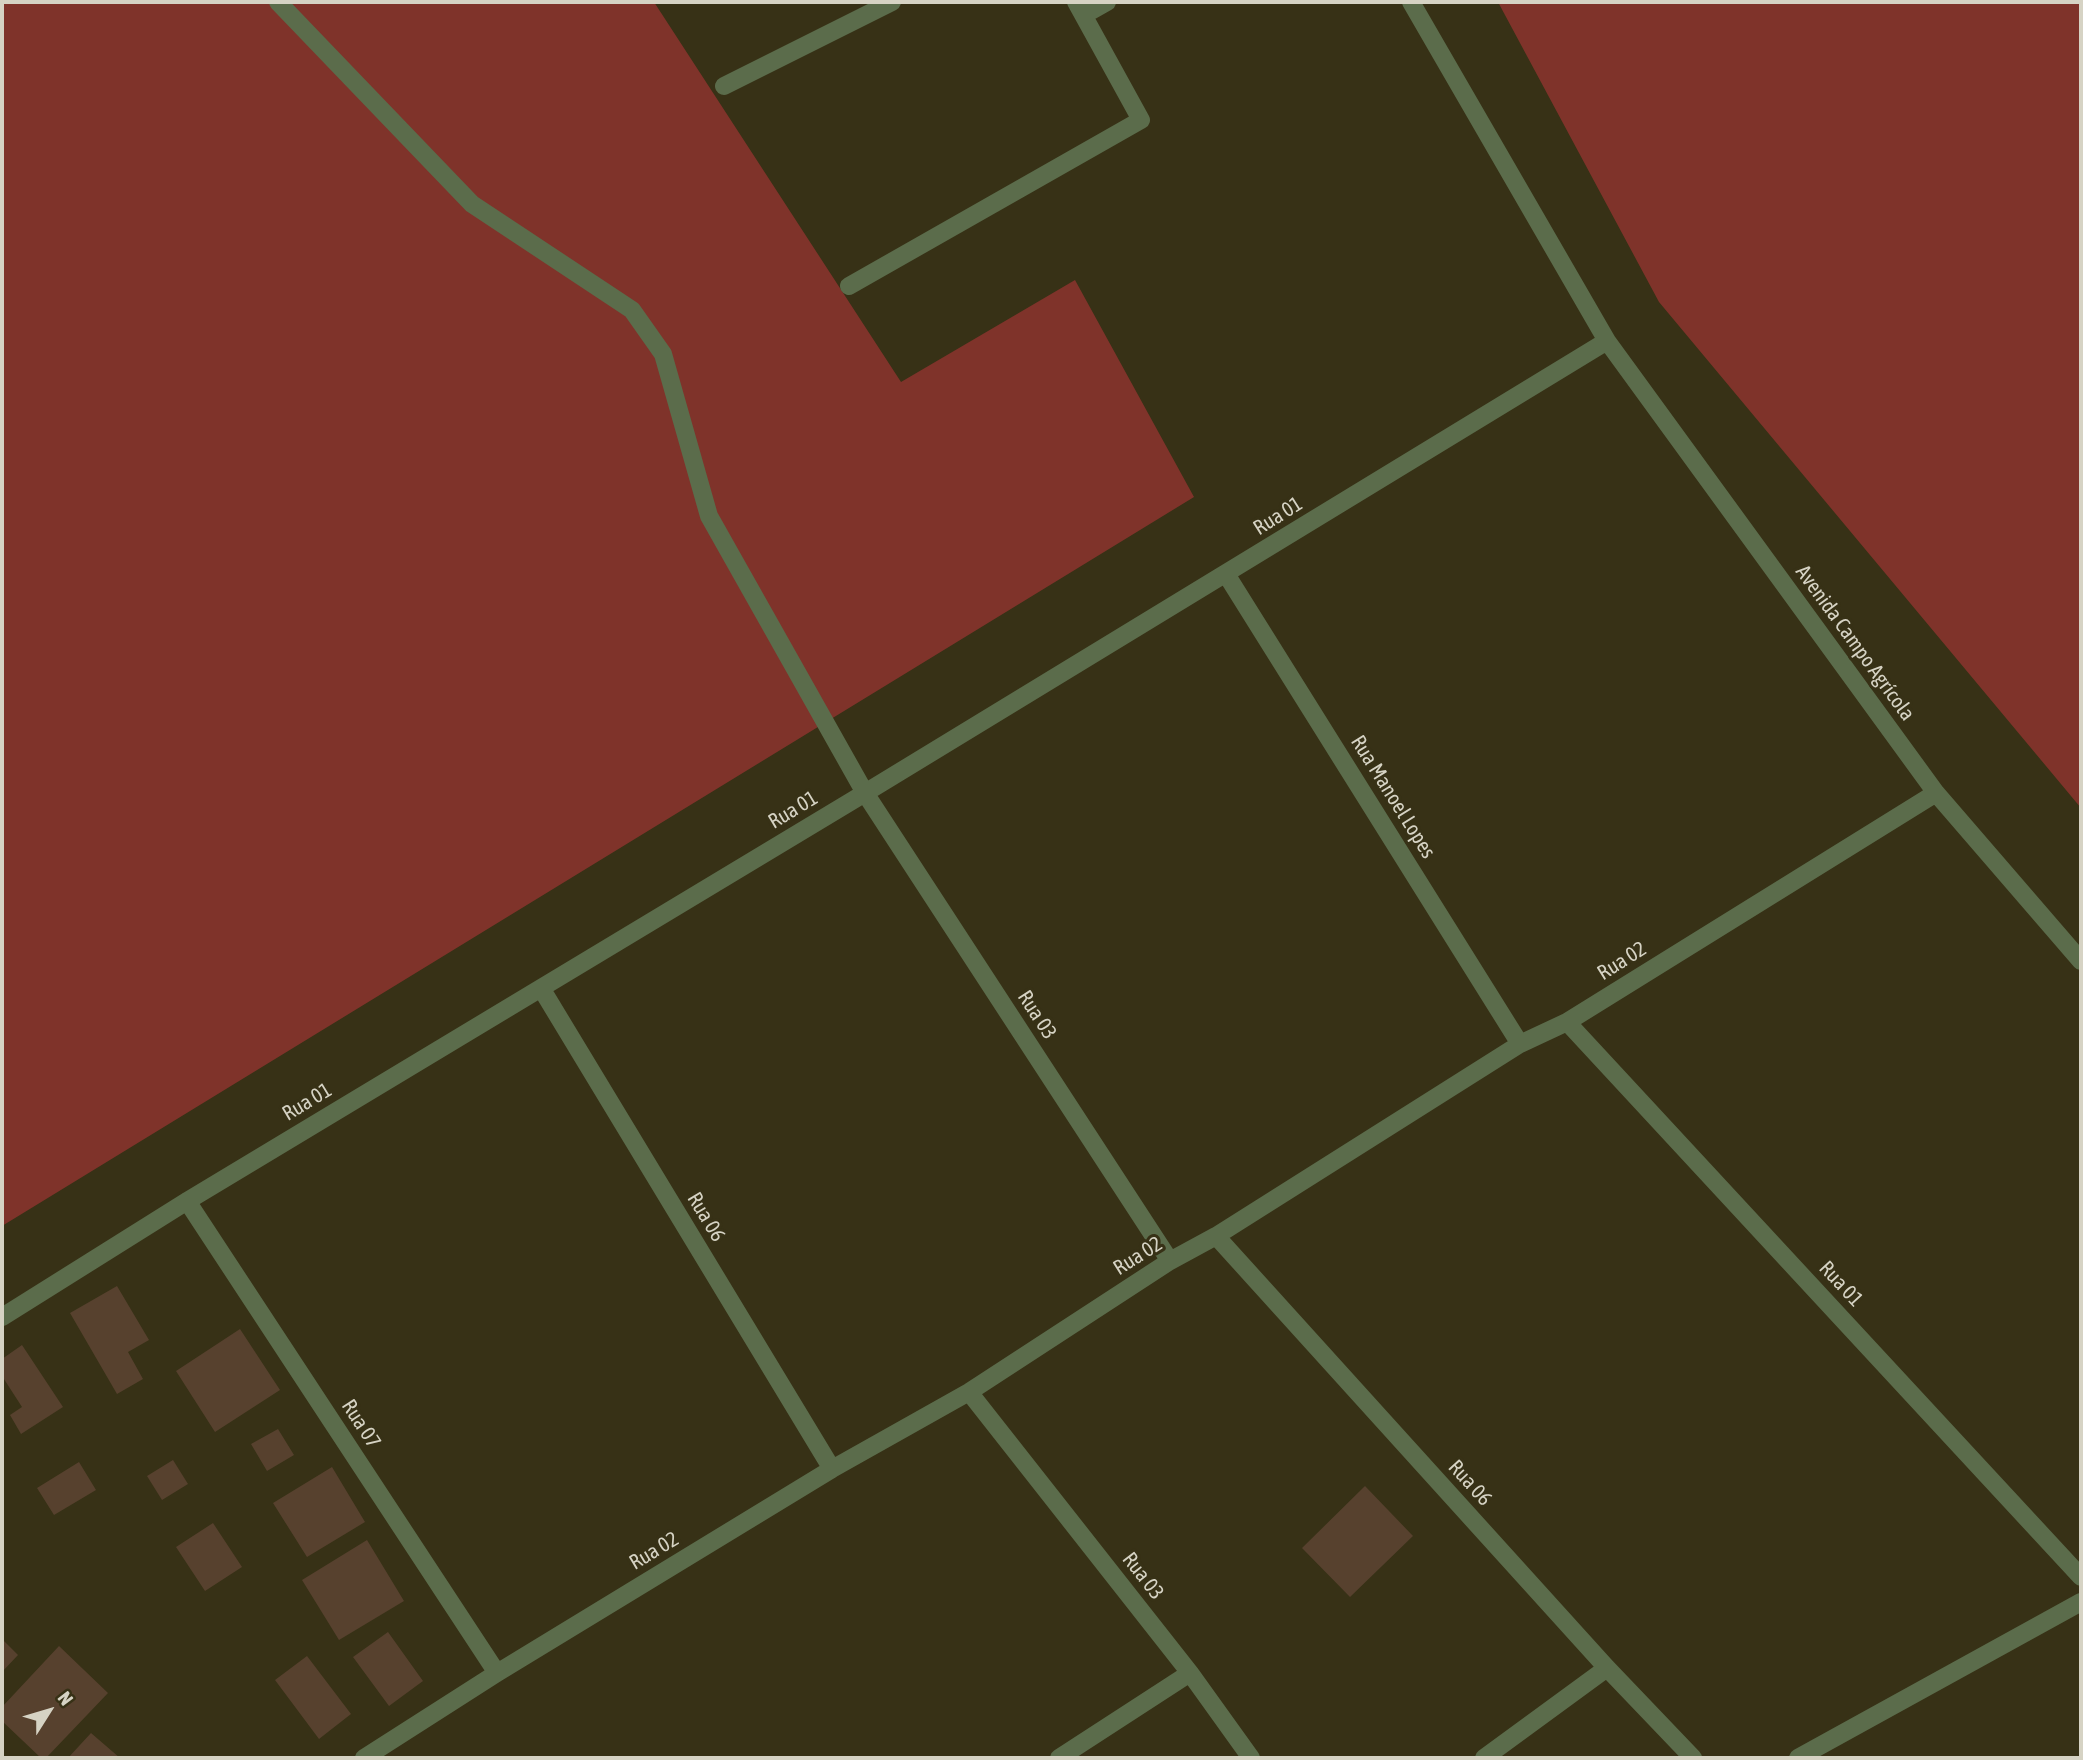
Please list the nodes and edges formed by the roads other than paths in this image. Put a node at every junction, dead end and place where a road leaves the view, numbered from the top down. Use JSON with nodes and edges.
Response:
{"nodes":[{"id":1,"x":278,"y":2,"type":"edge"},
{"id":2,"x":892,"y":2,"type":"edge"},
{"id":3,"x":1107,"y":2,"type":"edge"},
{"id":4,"x":1411,"y":2,"type":"edge"},
{"id":5,"x":1080,"y":8,"type":"edge"},
{"id":6,"x":724,"y":86,"type":"dead end"},
{"id":7,"x":849,"y":286,"type":"dead end"},
{"id":8,"x":1607,"y":341,"type":"junction"},
{"id":9,"x":1226,"y":574,"type":"junction"},
{"id":10,"x":865,"y":793,"type":"junction"},
{"id":11,"x":1936,"y":793,"type":"junction"},
{"id":12,"x":2081,"y":961,"type":"edge"},
{"id":13,"x":541,"y":988,"type":"junction"},
{"id":14,"x":1567,"y":1022,"type":"junction"},
{"id":15,"x":1520,"y":1044,"type":"junction"},
{"id":16,"x":187,"y":1201,"type":"junction"},
{"id":17,"x":1216,"y":1236,"type":"junction"},
{"id":18,"x":1170,"y":1261,"type":"junction"},
{"id":19,"x":2,"y":1317,"type":"edge"},
{"id":20,"x":969,"y":1392,"type":"junction"},
{"id":21,"x":832,"y":1469,"type":"junction"},
{"id":22,"x":2081,"y":1577,"type":"edge"},
{"id":23,"x":2081,"y":1602,"type":"edge"},
{"id":24,"x":1607,"y":1668,"type":"junction"},
{"id":25,"x":497,"y":1673,"type":"junction"},
{"id":26,"x":1190,"y":1673,"type":"junction"},
{"id":27,"x":364,"y":1758,"type":"edge"},
{"id":28,"x":1059,"y":1758,"type":"edge"},
{"id":29,"x":1251,"y":1758,"type":"edge"},
{"id":30,"x":1484,"y":1758,"type":"edge"},
{"id":31,"x":1693,"y":1758,"type":"edge"},
{"id":32,"x":1798,"y":1758,"type":"edge"}],
"edges":[{"from":1,"to":10,"type":"street","name":"Rua 03"},
{"from":2,"to":6,"type":"street"},
{"from":3,"to":5,"type":"street"},
{"from":4,"to":8,"type":"street","name":"Avenida Campo Agrícola"},
{"from":5,"to":7,"type":"street"},
{"from":8,"to":9,"type":"street","name":"Rua 01"},
{"from":8,"to":11,"type":"street","name":"Avenida Campo Agrícola"},
{"from":9,"to":10,"type":"street","name":"Rua 01"},
{"from":9,"to":15,"type":"street","name":"Rua Manoel Lopes"},
{"from":10,"to":13,"type":"street","name":"Rua 01"},
{"from":10,"to":18,"type":"street","name":"Rua 03"},
{"from":11,"to":12,"type":"street","name":"Avenida Campo Agrícola"},
{"from":11,"to":14,"type":"street","name":"Rua 02"},
{"from":13,"to":16,"type":"street","name":"Rua 01"},
{"from":13,"to":21,"type":"street","name":"Rua 06"},
{"from":14,"to":15,"type":"street","name":"Rua 02"},
{"from":14,"to":22,"type":"street","name":"Rua 01"},
{"from":15,"to":17,"type":"street","name":"Rua 02"},
{"from":16,"to":19,"type":"street","name":"Rua 01"},
{"from":16,"to":25,"type":"street","name":"Rua 07"},
{"from":17,"to":18,"type":"street","name":"Rua 02"},
{"from":17,"to":24,"type":"street","name":"Rua 06"},
{"from":18,"to":20,"type":"street","name":"Rua 02"},
{"from":20,"to":21,"type":"street","name":"Rua 02"},
{"from":20,"to":26,"type":"street","name":"Rua 03"},
{"from":21,"to":25,"type":"street","name":"Rua 02"},
{"from":23,"to":32,"type":"street"},
{"from":24,"to":30,"type":"street"},
{"from":24,"to":31,"type":"street","name":"Rua 06"},
{"from":25,"to":27,"type":"street","name":"Rua 02"},
{"from":26,"to":28,"type":"street"},
{"from":26,"to":29,"type":"street","name":"Rua 03"}]}
